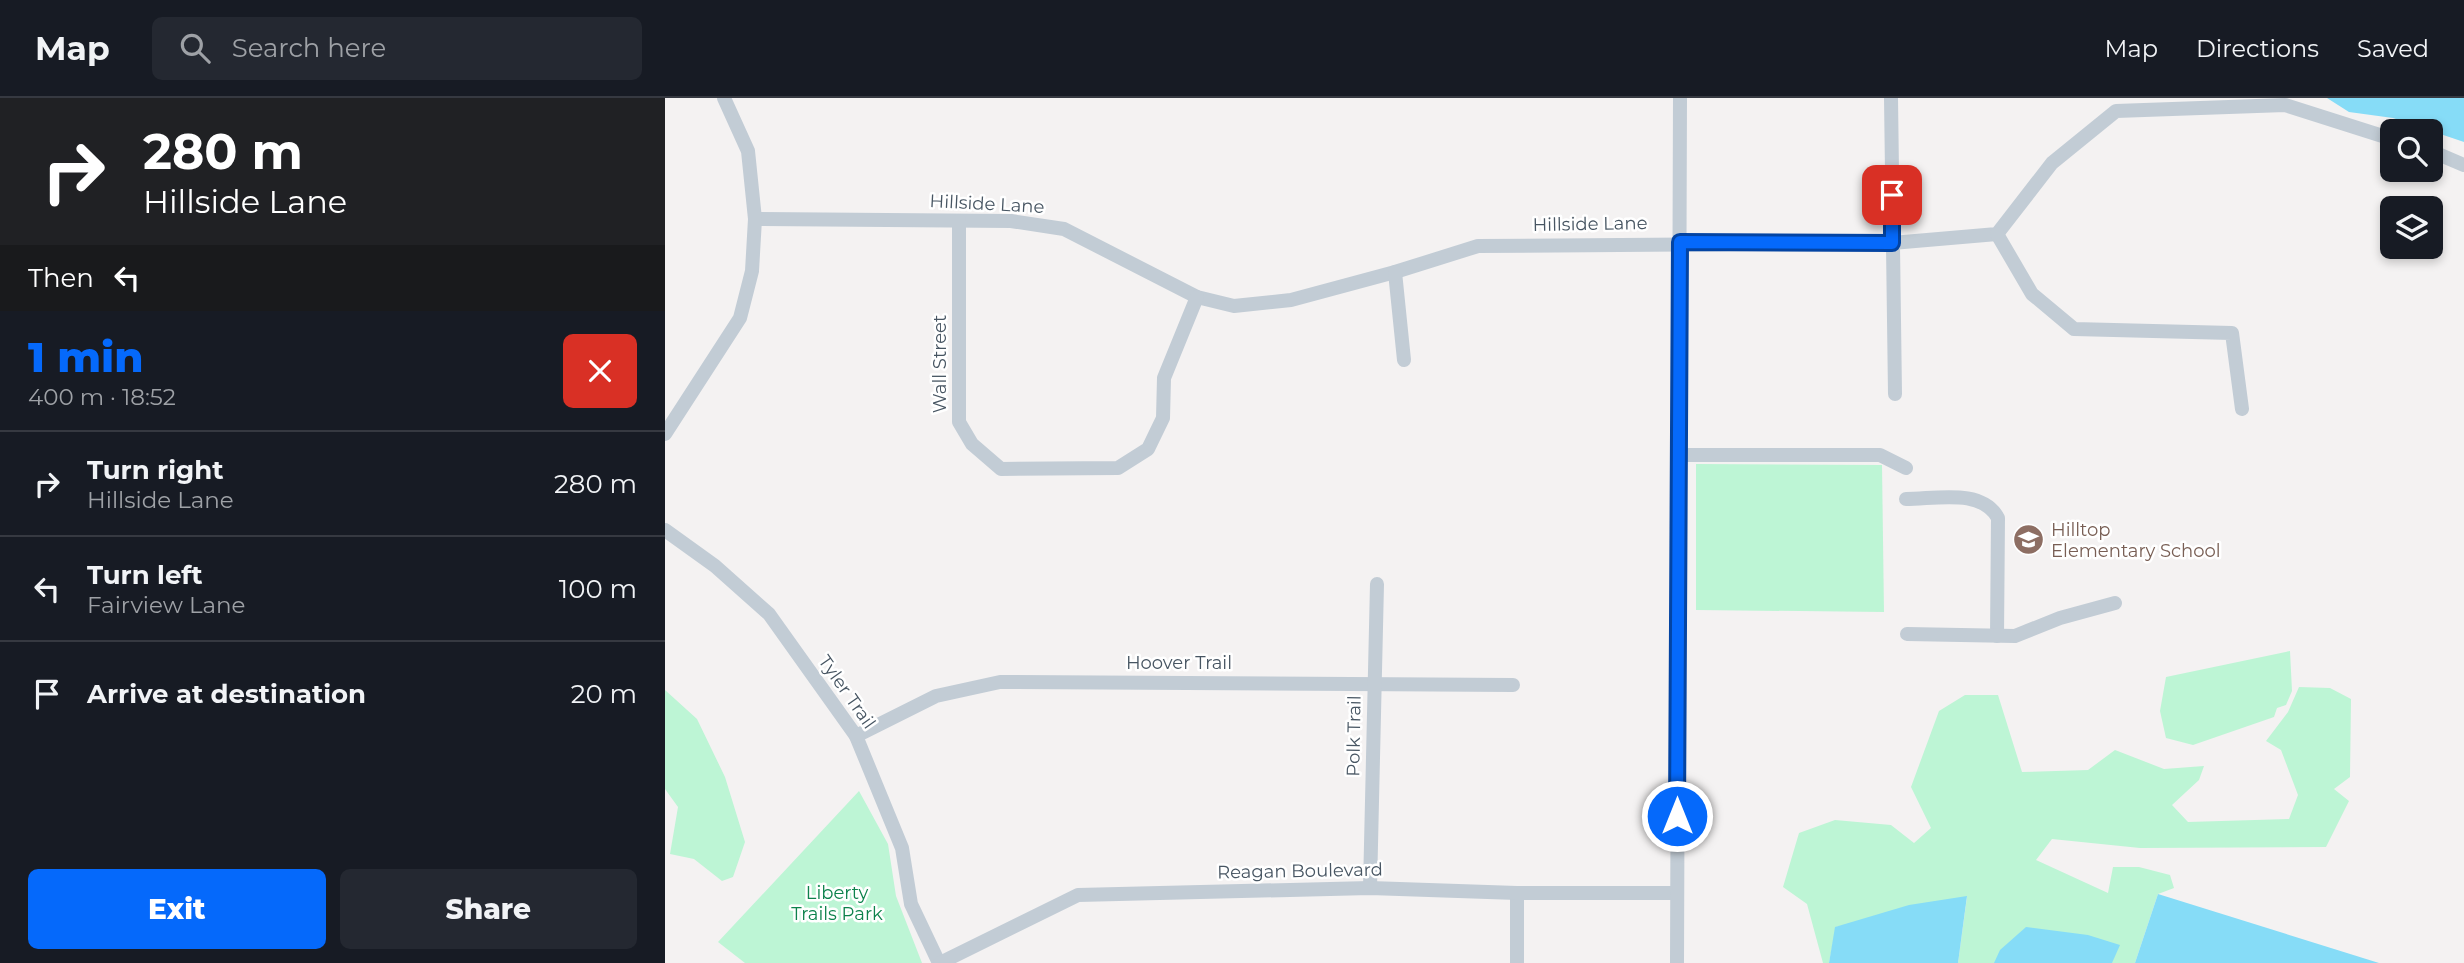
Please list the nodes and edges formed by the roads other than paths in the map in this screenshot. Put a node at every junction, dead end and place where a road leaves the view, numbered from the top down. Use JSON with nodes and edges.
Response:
{"nodes":[{"id":1,"x":724,"y":98,"type":"edge"},
{"id":2,"x":1679,"y":98,"type":"edge"},
{"id":3,"x":1891,"y":98,"type":"edge"},
{"id":4,"x":2288,"y":101,"type":"edge"},
{"id":5,"x":2116,"y":104,"type":"edge"},
{"id":6,"x":2380,"y":135,"type":"edge"},
{"id":7,"x":2443,"y":155,"type":"edge"},
{"id":8,"x":2464,"y":165,"type":"edge"},
{"id":9,"x":755,"y":219,"type":"junction"},
{"id":10,"x":959,"y":221,"type":"junction"},
{"id":11,"x":1997,"y":234,"type":"junction"},
{"id":12,"x":1680,"y":242,"type":"junction"},
{"id":13,"x":1892,"y":243,"type":"junction"},
{"id":14,"x":1395,"y":272,"type":"junction"},
{"id":15,"x":1197,"y":297,"type":"junction"},
{"id":16,"x":1404,"y":360,"type":"dead end"},
{"id":17,"x":1895,"y":394,"type":"dead end"},
{"id":18,"x":2242,"y":409,"type":"dead end"},
{"id":19,"x":665,"y":434,"type":"edge"},
{"id":20,"x":1679,"y":455,"type":"junction"},
{"id":21,"x":1906,"y":468,"type":"dead end"},
{"id":22,"x":1906,"y":499,"type":"dead end"},
{"id":23,"x":665,"y":530,"type":"edge"},
{"id":24,"x":1377,"y":584,"type":"dead end"},
{"id":25,"x":2115,"y":603,"type":"dead end"},
{"id":26,"x":1907,"y":634,"type":"dead end"},
{"id":27,"x":1997,"y":636,"type":"junction"},
{"id":28,"x":1374,"y":682,"type":"junction"},
{"id":29,"x":1513,"y":685,"type":"dead end"},
{"id":30,"x":856,"y":736,"type":"junction"},
{"id":31,"x":1370,"y":888,"type":"junction"},
{"id":32,"x":1517,"y":893,"type":"junction"},
{"id":33,"x":1677,"y":893,"type":"junction"},
{"id":34,"x":940,"y":963,"type":"edge"},
{"id":35,"x":1517,"y":963,"type":"edge"},
{"id":36,"x":1677,"y":963,"type":"edge"}],
"edges":[{"from":1,"to":9,"type":"street"},
{"from":2,"to":12,"type":"street"},
{"from":3,"to":13,"type":"street"},
{"from":4,"to":5,"type":"street"},
{"from":4,"to":6,"type":"street"},
{"from":5,"to":11,"type":"street"},
{"from":7,"to":8,"type":"street"},
{"from":9,"to":10,"type":"street","name":"Hillside Lane"},
{"from":9,"to":19,"type":"street"},
{"from":10,"to":15,"type":"street","name":"Hillside Lane"},
{"from":10,"to":15,"type":"street","name":"Wall Street"},
{"from":11,"to":13,"type":"street","name":"Hillside Lane"},
{"from":11,"to":18,"type":"street"},
{"from":12,"to":13,"type":"street","name":"Hillside Lane"},
{"from":12,"to":14,"type":"street","name":"Hillside Lane"},
{"from":12,"to":20,"type":"street"},
{"from":13,"to":17,"type":"street"},
{"from":14,"to":15,"type":"street","name":"Hillside Lane"},
{"from":14,"to":16,"type":"street"},
{"from":20,"to":21,"type":"street"},
{"from":20,"to":33,"type":"street"},
{"from":22,"to":27,"type":"street"},
{"from":23,"to":30,"type":"street","name":"Tyler Trail"},
{"from":24,"to":28,"type":"street","name":"Polk Trail"},
{"from":25,"to":27,"type":"street"},
{"from":26,"to":27,"type":"street"},
{"from":28,"to":29,"type":"street","name":"Hoover Trail"},
{"from":28,"to":30,"type":"street","name":"Hoover Trail"},
{"from":28,"to":31,"type":"street","name":"Polk Trail"},
{"from":30,"to":34,"type":"street","name":"Tyler Trail"},
{"from":31,"to":32,"type":"street","name":"Reagan Boulevard"},
{"from":31,"to":34,"type":"street","name":"Reagan Boulevard"},
{"from":32,"to":33,"type":"street","name":"Reagan Boulevard"},
{"from":32,"to":35,"type":"street"},
{"from":33,"to":36,"type":"street"}]}
